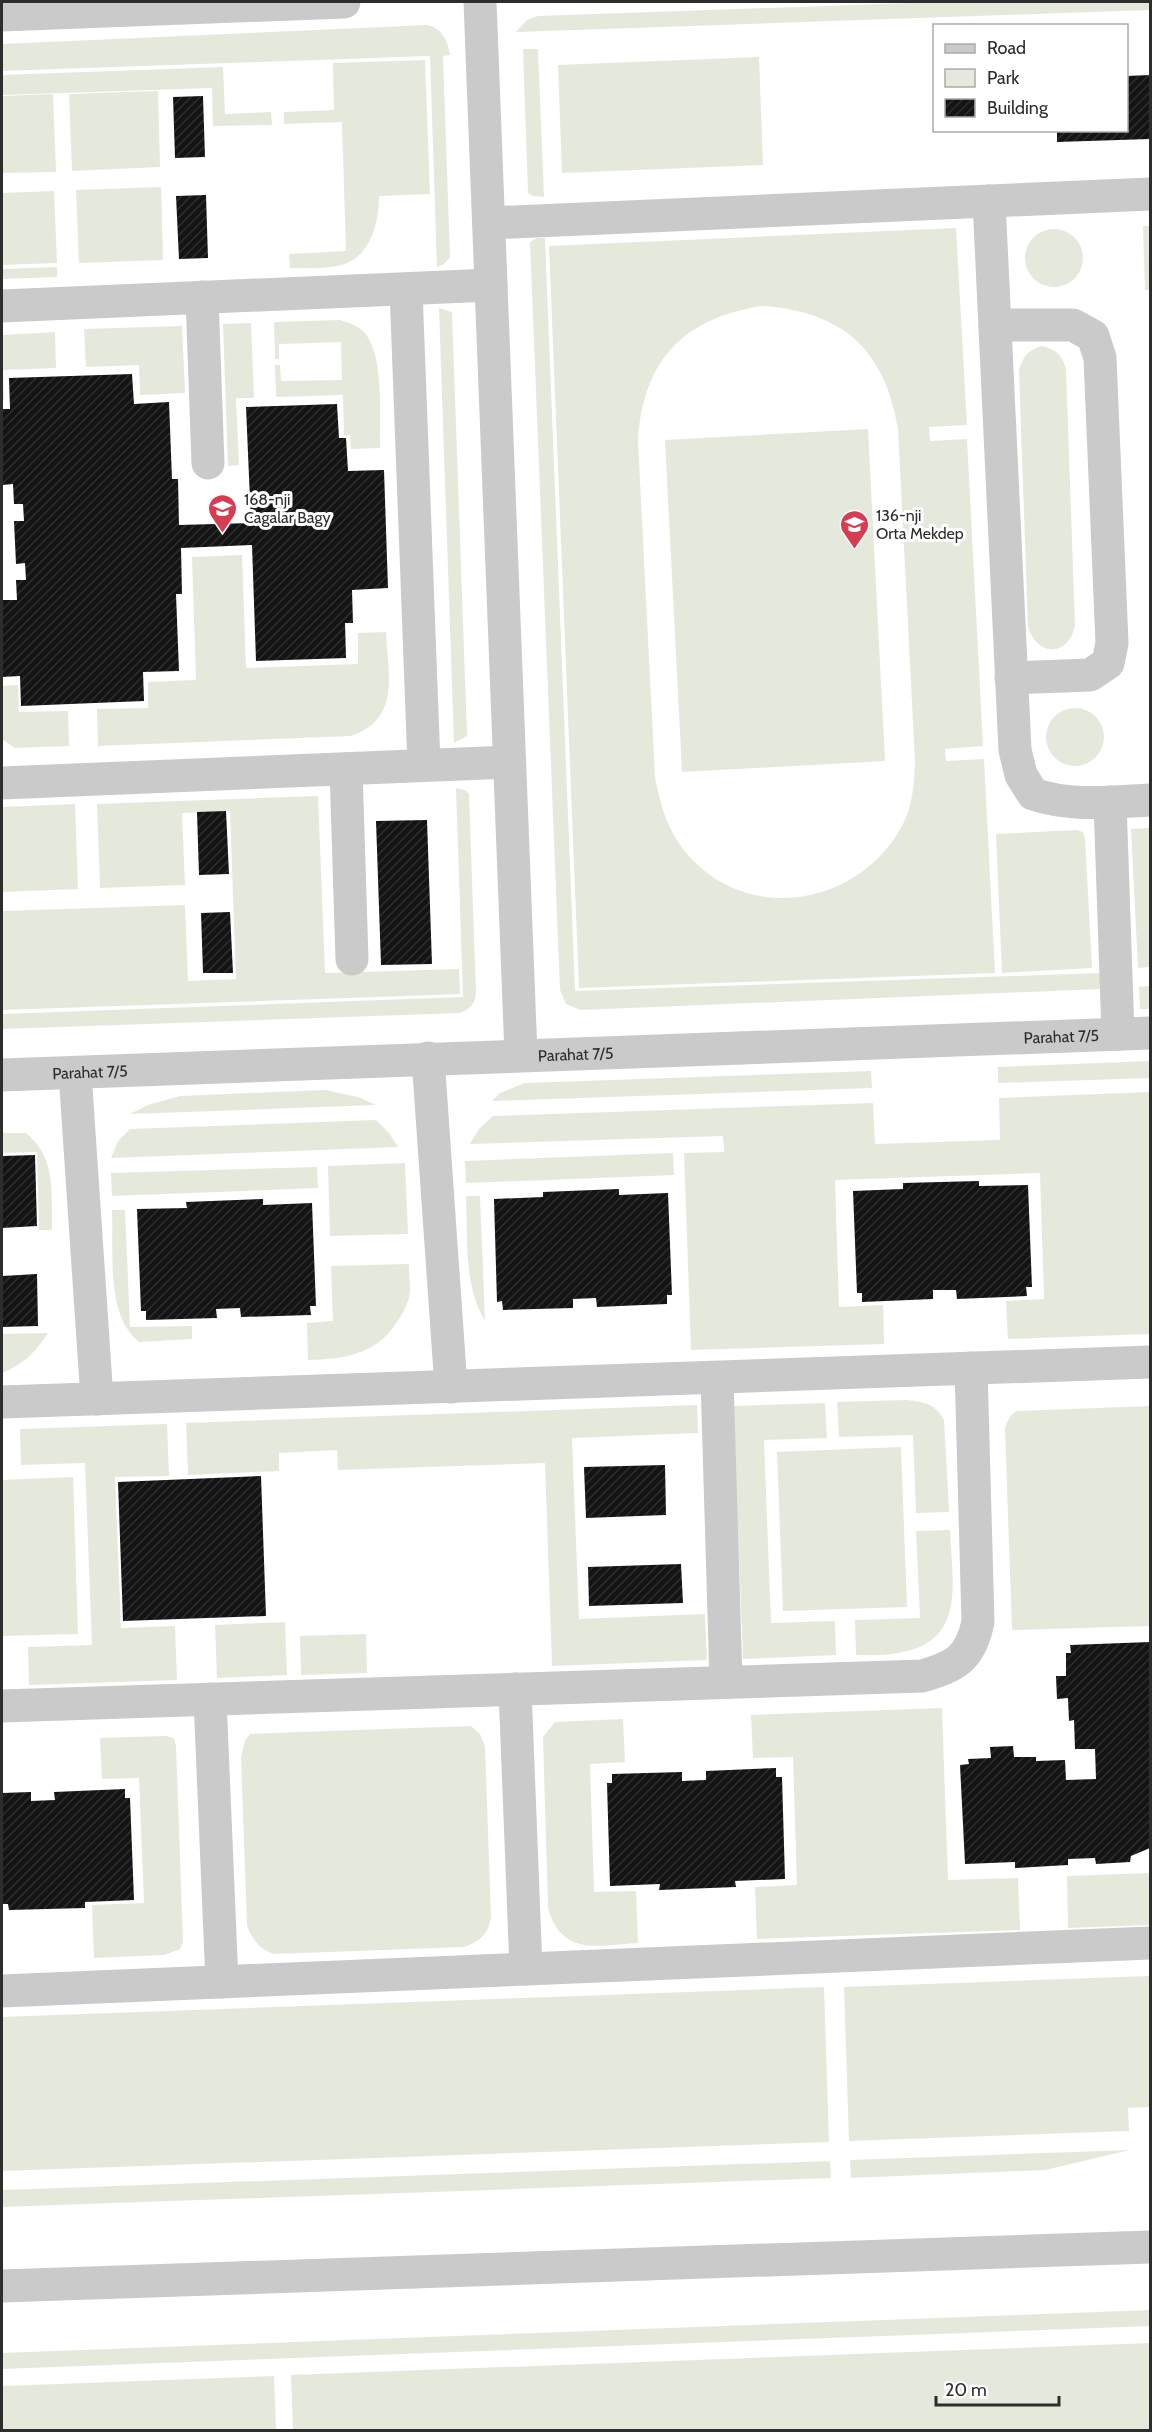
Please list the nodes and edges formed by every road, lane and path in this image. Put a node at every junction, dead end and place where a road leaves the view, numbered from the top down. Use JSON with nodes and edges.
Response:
{"nodes":[{"id":1,"x":344,"y":2,"type":"edge"},
{"id":2,"x":480,"y":2,"type":"edge"},
{"id":3,"x":2,"y":15,"type":"edge"},
{"id":4,"x":1150,"y":194,"type":"edge"},
{"id":5,"x":989,"y":201,"type":"junction"},
{"id":6,"x":489,"y":223,"type":"junction"},
{"id":7,"x":491,"y":285,"type":"junction"},
{"id":8,"x":406,"y":289,"type":"junction"},
{"id":9,"x":202,"y":297,"type":"junction"},
{"id":10,"x":2,"y":306,"type":"edge"},
{"id":11,"x":994,"y":325,"type":"junction"},
{"id":12,"x":208,"y":463,"type":"dead end"},
{"id":13,"x":1011,"y":678,"type":"junction"},
{"id":14,"x":509,"y":762,"type":"junction"},
{"id":15,"x":424,"y":765,"type":"junction"},
{"id":16,"x":346,"y":769,"type":"junction"},
{"id":17,"x":2,"y":783,"type":"edge"},
{"id":18,"x":1150,"y":800,"type":"edge"},
{"id":19,"x":1110,"y":802,"type":"junction"},
{"id":20,"x":352,"y":959,"type":"dead end"},
{"id":21,"x":1150,"y":1033,"type":"edge"},
{"id":22,"x":1119,"y":1034,"type":"junction"},
{"id":23,"x":521,"y":1055,"type":"junction"},
{"id":24,"x":428,"y":1058,"type":"junction"},
{"id":25,"x":75,"y":1072,"type":"junction"},
{"id":26,"x":2,"y":1075,"type":"edge"},
{"id":27,"x":1150,"y":1362,"type":"edge"},
{"id":28,"x":970,"y":1368,"type":"junction"},
{"id":29,"x":717,"y":1378,"type":"junction"},
{"id":30,"x":451,"y":1387,"type":"junction"},
{"id":31,"x":97,"y":1399,"type":"junction"},
{"id":32,"x":2,"y":1402,"type":"edge"},
{"id":33,"x":726,"y":1682,"type":"junction"},
{"id":34,"x":515,"y":1689,"type":"junction"},
{"id":35,"x":210,"y":1699,"type":"junction"},
{"id":36,"x":2,"y":1706,"type":"edge"},
{"id":37,"x":1150,"y":1943,"type":"edge"},
{"id":38,"x":526,"y":1970,"type":"junction"},
{"id":39,"x":222,"y":1982,"type":"junction"},
{"id":40,"x":2,"y":1991,"type":"edge"},
{"id":41,"x":1150,"y":2247,"type":"edge"},
{"id":42,"x":2,"y":2286,"type":"edge"}],
"edges":[{"from":1,"to":3,"type":"street"},
{"from":2,"to":6,"type":"street"},
{"from":4,"to":5,"type":"street"},
{"from":5,"to":6,"type":"street"},
{"from":5,"to":11,"type":"street"},
{"from":6,"to":7,"type":"street"},
{"from":7,"to":8,"type":"street"},
{"from":7,"to":14,"type":"street"},
{"from":8,"to":9,"type":"street"},
{"from":8,"to":15,"type":"street"},
{"from":9,"to":10,"type":"street"},
{"from":9,"to":12,"type":"street"},
{"from":11,"to":13,"type":"street"},
{"from":11,"to":13,"type":"street"},
{"from":13,"to":19,"type":"street"},
{"from":14,"to":15,"type":"street"},
{"from":14,"to":23,"type":"street"},
{"from":15,"to":16,"type":"street"},
{"from":16,"to":17,"type":"street"},
{"from":16,"to":20,"type":"street"},
{"from":18,"to":19,"type":"street"},
{"from":19,"to":22,"type":"street"},
{"from":21,"to":22,"type":"street","name":"Parahat 7/5"},
{"from":22,"to":23,"type":"street","name":"Parahat 7/5"},
{"from":23,"to":24,"type":"street","name":"Parahat 7/5"},
{"from":24,"to":25,"type":"street","name":"Parahat 7/5"},
{"from":24,"to":30,"type":"street"},
{"from":25,"to":26,"type":"street","name":"Parahat 7/5"},
{"from":25,"to":31,"type":"street"},
{"from":27,"to":28,"type":"street"},
{"from":28,"to":29,"type":"street"},
{"from":28,"to":33,"type":"street"},
{"from":29,"to":30,"type":"street"},
{"from":29,"to":33,"type":"street"},
{"from":30,"to":31,"type":"street"},
{"from":31,"to":32,"type":"street"},
{"from":33,"to":34,"type":"street"},
{"from":34,"to":35,"type":"street"},
{"from":34,"to":38,"type":"street"},
{"from":35,"to":36,"type":"street"},
{"from":35,"to":39,"type":"street"},
{"from":37,"to":38,"type":"street"},
{"from":38,"to":39,"type":"street"},
{"from":39,"to":40,"type":"street"},
{"from":41,"to":42,"type":"street"}]}
